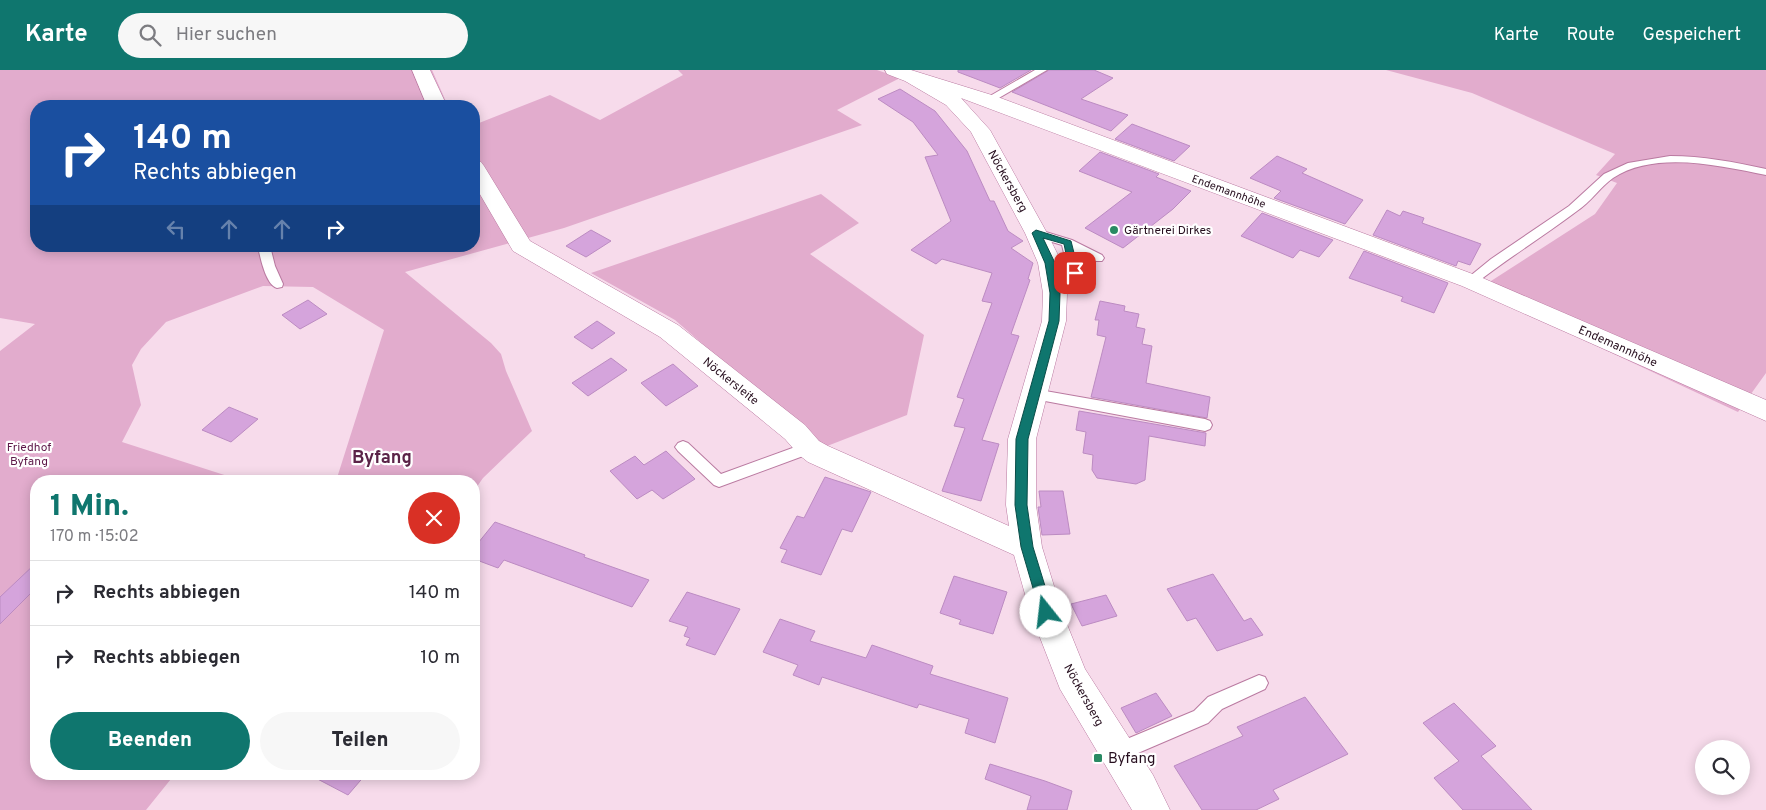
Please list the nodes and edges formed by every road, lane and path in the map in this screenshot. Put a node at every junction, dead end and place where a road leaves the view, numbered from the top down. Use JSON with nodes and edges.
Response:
{"nodes":[{"id":1,"x":421,"y":70,"type":"edge"},
{"id":2,"x":1042,"y":70,"type":"edge"},
{"id":3,"x":903,"y":74,"type":"edge"},
{"id":4,"x":434,"y":100,"type":"edge"},
{"id":5,"x":988,"y":100,"type":"junction"},
{"id":6,"x":1766,"y":172,"type":"edge"},
{"id":7,"x":480,"y":176,"type":"edge"},
{"id":8,"x":1036,"y":233,"type":"junction"},
{"id":9,"x":1068,"y":243,"type":"junction"},
{"id":10,"x":266,"y":252,"type":"edge"},
{"id":11,"x":1098,"y":258,"type":"dead end"},
{"id":12,"x":1470,"y":281,"type":"junction"},
{"id":13,"x":1082,"y":282,"type":"dead end"},
{"id":14,"x":277,"y":284,"type":"dead end"},
{"id":15,"x":1034,"y":394,"type":"junction"},
{"id":16,"x":1766,"y":411,"type":"edge"},
{"id":17,"x":1205,"y":425,"type":"dead end"},
{"id":18,"x":683,"y":448,"type":"dead end"},
{"id":19,"x":809,"y":448,"type":"junction"},
{"id":20,"x":1027,"y":547,"type":"junction"},
{"id":21,"x":1259,"y":683,"type":"dead end"},
{"id":22,"x":1117,"y":753,"type":"junction"},
{"id":23,"x":1152,"y":810,"type":"edge"}],
"edges":[{"from":1,"to":4,"type":"street"},
{"from":2,"to":5,"type":"lane"},
{"from":3,"to":5,"type":"street","name":"Endemannhöhe"},
{"from":3,"to":8,"type":"street","name":"Nöckersberg"},
{"from":5,"to":12,"type":"street","name":"Endemannhöhe"},
{"from":6,"to":12,"type":"lane"},
{"from":7,"to":19,"type":"street","name":"Nöckersleite"},
{"from":8,"to":9,"type":"lane"},
{"from":8,"to":15,"type":"street","name":"Nöckersberg"},
{"from":9,"to":11,"type":"lane"},
{"from":9,"to":13,"type":"lane"},
{"from":10,"to":14,"type":"lane"},
{"from":12,"to":16,"type":"street","name":"Endemannhöhe"},
{"from":15,"to":17,"type":"lane"},
{"from":15,"to":20,"type":"street","name":"Nöckersberg"},
{"from":18,"to":19,"type":"lane"},
{"from":19,"to":20,"type":"street","name":"Nöckersleite"},
{"from":20,"to":22,"type":"street","name":"Nöckersberg"},
{"from":21,"to":22,"type":"lane"},
{"from":22,"to":23,"type":"street","name":"Nöckersberg"}]}
